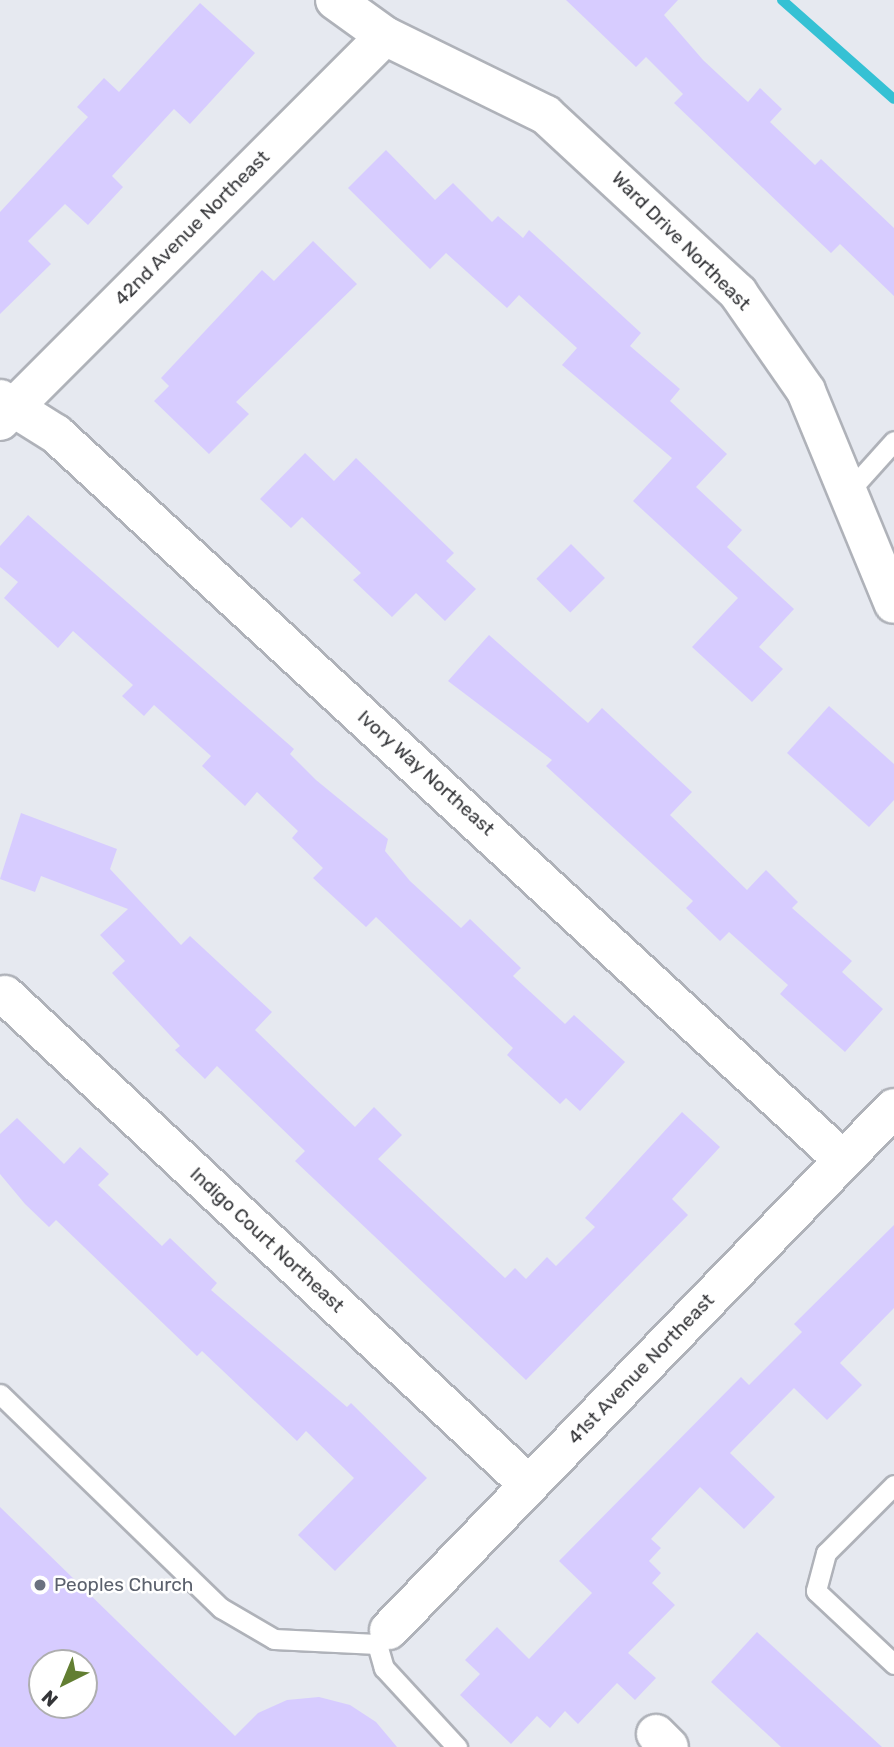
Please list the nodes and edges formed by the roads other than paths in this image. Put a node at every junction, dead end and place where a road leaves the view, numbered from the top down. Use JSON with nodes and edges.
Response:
{"nodes":[{"id":1,"x":335,"y":0,"type":"edge"},
{"id":2,"x":385,"y":36,"type":"junction"},
{"id":3,"x":4,"y":409,"type":"edge"},
{"id":4,"x":894,"y":440,"type":"edge"},
{"id":5,"x":849,"y":491,"type":"junction"},
{"id":6,"x":894,"y":604,"type":"edge"},
{"id":7,"x":5,"y":995,"type":"dead end"},
{"id":8,"x":894,"y":1108,"type":"edge"},
{"id":9,"x":843,"y":1160,"type":"junction"},
{"id":10,"x":0,"y":1394,"type":"edge"},
{"id":11,"x":529,"y":1485,"type":"junction"},
{"id":12,"x":894,"y":1485,"type":"edge"},
{"id":13,"x":383,"y":1637,"type":"junction"},
{"id":14,"x":894,"y":1664,"type":"edge"},
{"id":15,"x":457,"y":1747,"type":"edge"}],
"edges":[{"from":1,"to":2,"type":"street","name":"Ward Drive Northeast"},
{"from":2,"to":3,"type":"street","name":"42nd Avenue Northeast"},
{"from":2,"to":5,"type":"street","name":"Ward Drive Northeast"},
{"from":3,"to":9,"type":"street","name":"Ivory Way Northeast"},
{"from":4,"to":5,"type":"lane"},
{"from":5,"to":6,"type":"street","name":"Ward Drive Northeast"},
{"from":7,"to":11,"type":"street","name":"Indigo Court Northeast"},
{"from":8,"to":9,"type":"street","name":"41st Avenue Northeast"},
{"from":9,"to":11,"type":"street","name":"41st Avenue Northeast"},
{"from":10,"to":13,"type":"lane"},
{"from":11,"to":13,"type":"street","name":"41st Avenue Northeast"},
{"from":12,"to":14,"type":"lane"},
{"from":13,"to":15,"type":"lane"}]}
